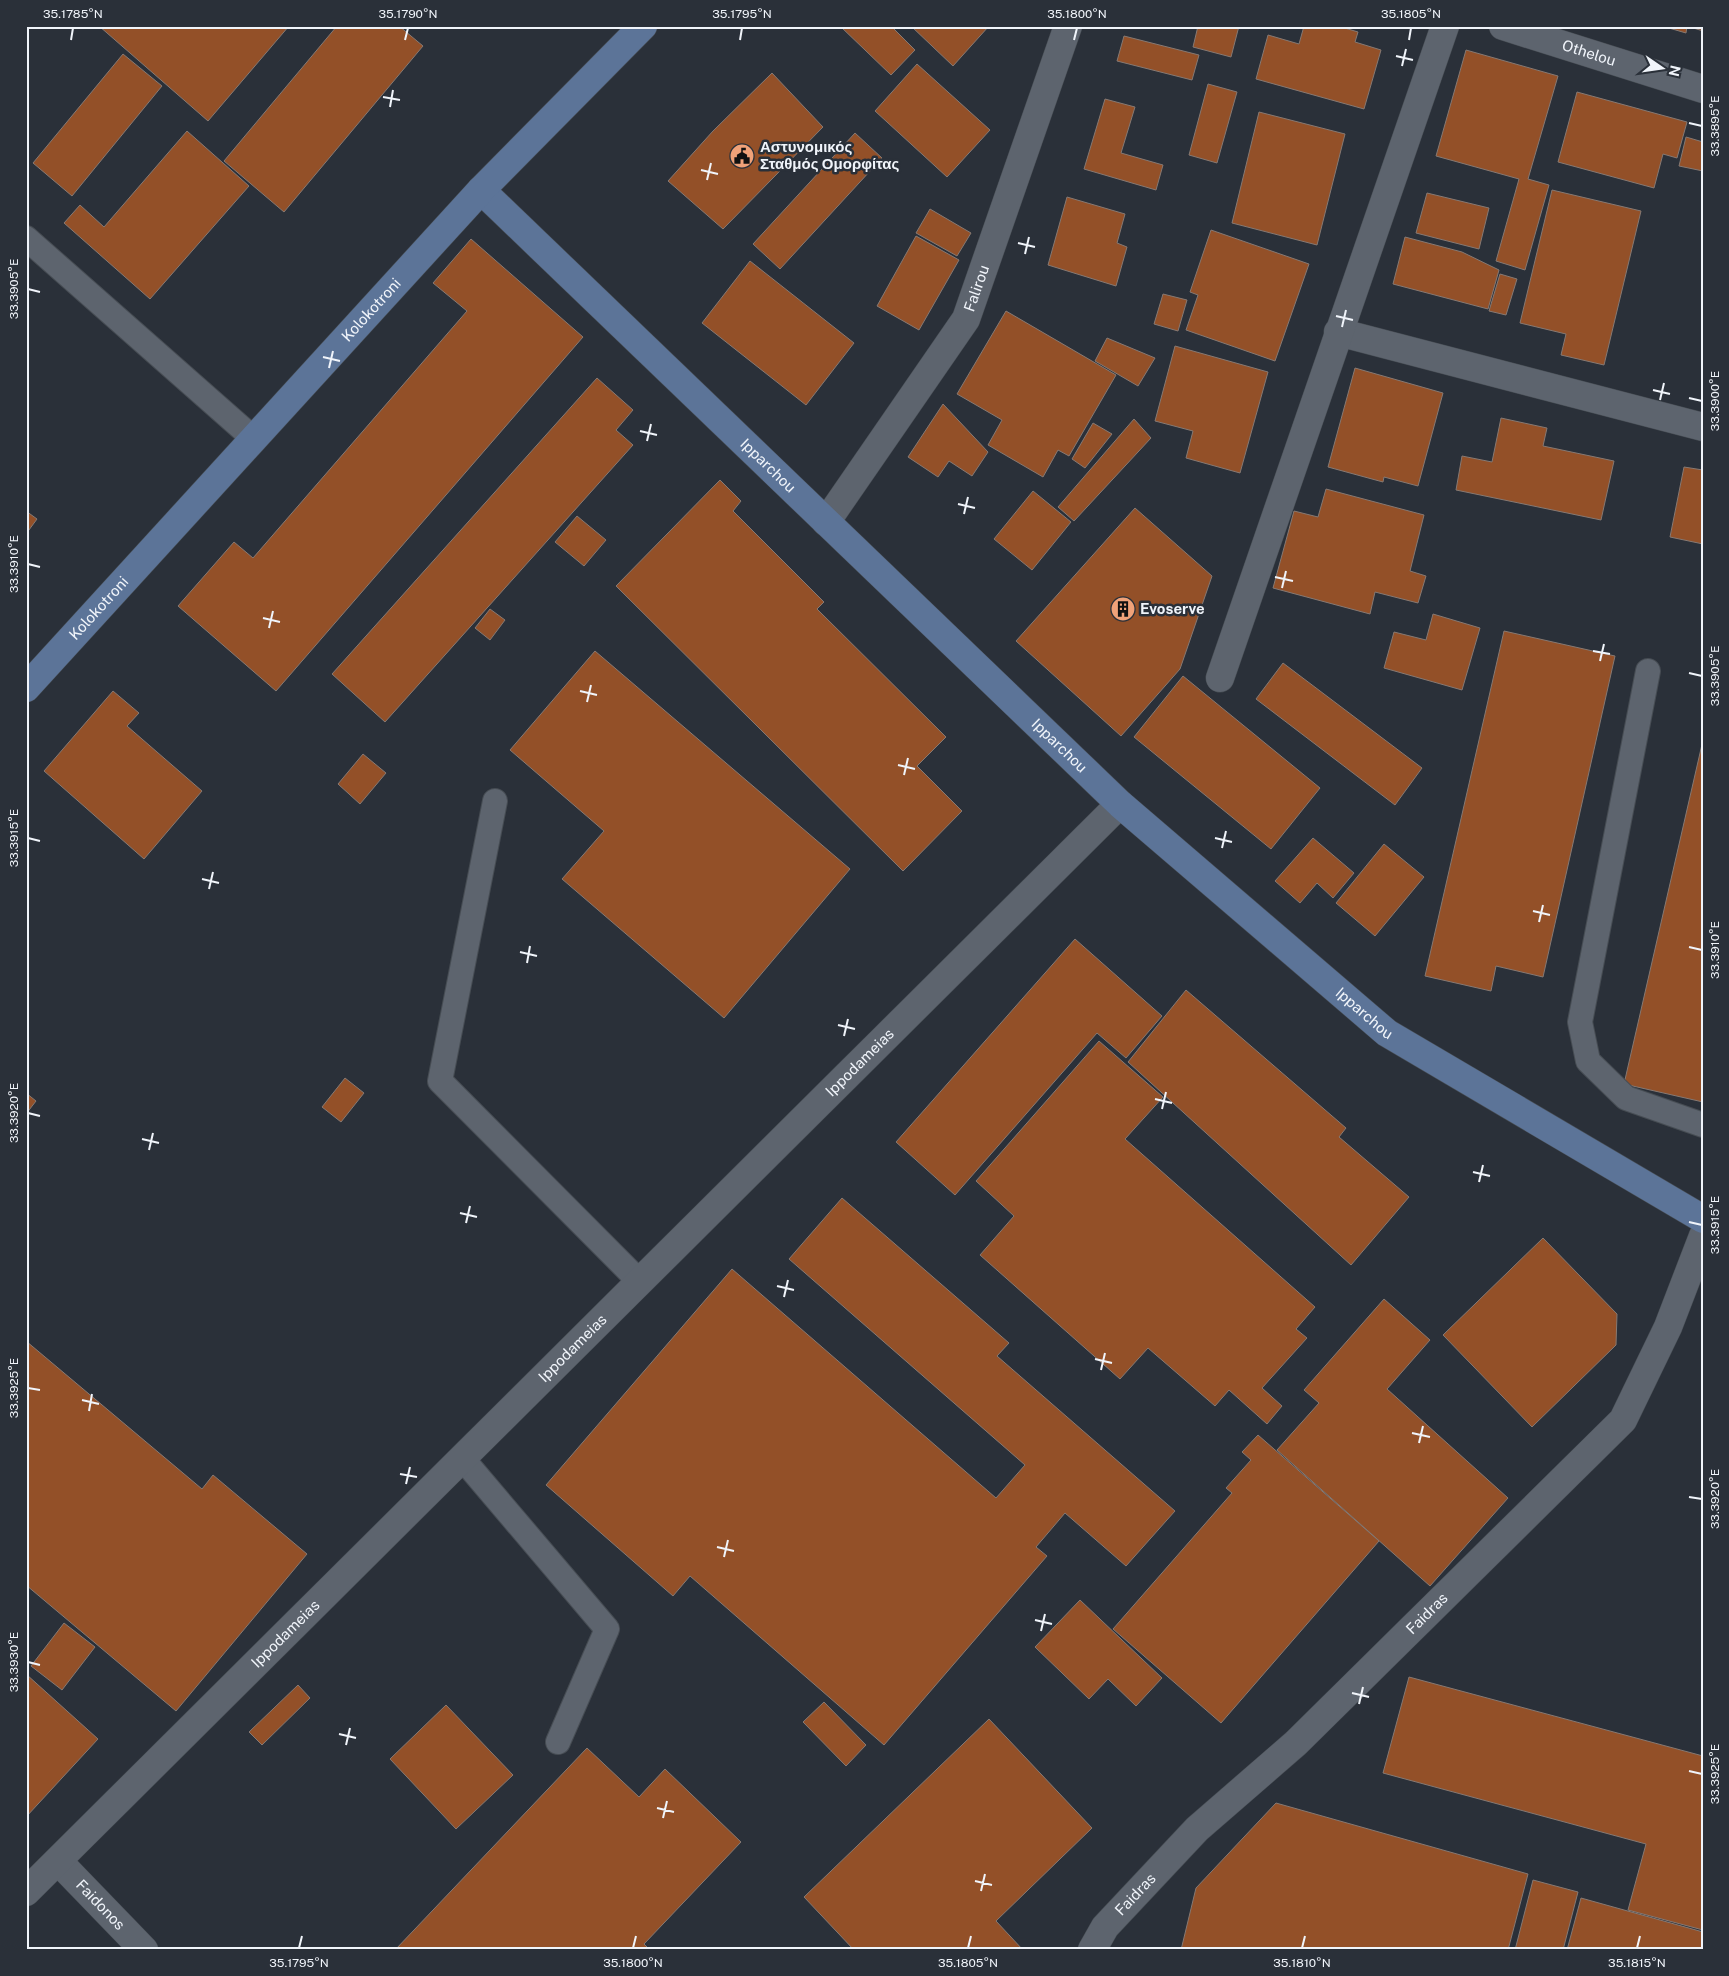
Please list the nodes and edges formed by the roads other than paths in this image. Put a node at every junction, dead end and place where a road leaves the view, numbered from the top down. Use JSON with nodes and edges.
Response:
{"nodes":[{"id":1,"x":643,"y":26,"type":"edge"},
{"id":2,"x":1068,"y":26,"type":"edge"},
{"id":3,"x":1445,"y":26,"type":"edge"},
{"id":4,"x":1503,"y":26,"type":"edge"},
{"id":5,"x":1703,"y":89,"type":"edge"},
{"id":6,"x":481,"y":190,"type":"junction"},
{"id":7,"x":26,"y":238,"type":"edge"},
{"id":8,"x":1338,"y":332,"type":"junction"},
{"id":9,"x":1703,"y":427,"type":"edge"},
{"id":10,"x":254,"y":439,"type":"junction"},
{"id":11,"x":826,"y":522,"type":"junction"},
{"id":12,"x":1648,"y":671,"type":"dead end"},
{"id":13,"x":1220,"y":678,"type":"dead end"},
{"id":14,"x":26,"y":688,"type":"edge"},
{"id":15,"x":495,"y":801,"type":"dead end"},
{"id":16,"x":1120,"y":804,"type":"junction"},
{"id":17,"x":1703,"y":1125,"type":"edge"},
{"id":18,"x":1703,"y":1219,"type":"edge"},
{"id":19,"x":1703,"y":1236,"type":"edge"},
{"id":20,"x":640,"y":1282,"type":"junction"},
{"id":21,"x":462,"y":1458,"type":"junction"},
{"id":22,"x":558,"y":1742,"type":"dead end"},
{"id":23,"x":58,"y":1860,"type":"junction"},
{"id":24,"x":26,"y":1892,"type":"edge"},
{"id":25,"x":144,"y":1950,"type":"edge"},
{"id":26,"x":1092,"y":1950,"type":"edge"}],
"edges":[{"from":1,"to":6,"type":"street","name":"Kolokotroni"},
{"from":2,"to":11,"type":"street","name":"Falirou"},
{"from":3,"to":8,"type":"street"},
{"from":4,"to":5,"type":"street","name":"Othelou"},
{"from":6,"to":10,"type":"street","name":"Kolokotroni"},
{"from":6,"to":11,"type":"street","name":"Ipparchou"},
{"from":7,"to":10,"type":"lane"},
{"from":8,"to":9,"type":"street"},
{"from":8,"to":13,"type":"street"},
{"from":10,"to":14,"type":"street","name":"Kolokotroni"},
{"from":11,"to":16,"type":"street","name":"Ipparchou"},
{"from":12,"to":17,"type":"lane"},
{"from":15,"to":20,"type":"lane"},
{"from":16,"to":18,"type":"street","name":"Ipparchou"},
{"from":16,"to":20,"type":"street","name":"Ippodameias"},
{"from":19,"to":26,"type":"street","name":"Faidras"},
{"from":20,"to":21,"type":"street","name":"Ippodameias"},
{"from":21,"to":22,"type":"lane"},
{"from":21,"to":23,"type":"street","name":"Ippodameias"},
{"from":23,"to":24,"type":"street","name":"Ippodameias"},
{"from":23,"to":25,"type":"street","name":"Faidonos"}]}
